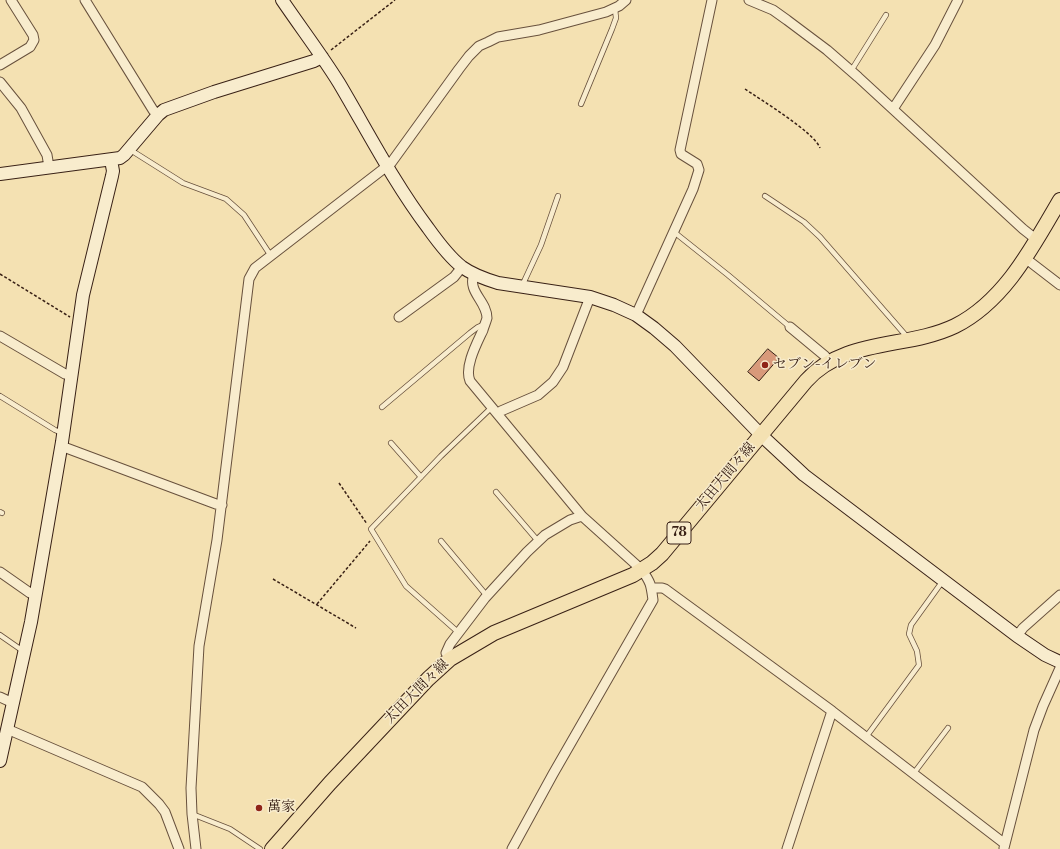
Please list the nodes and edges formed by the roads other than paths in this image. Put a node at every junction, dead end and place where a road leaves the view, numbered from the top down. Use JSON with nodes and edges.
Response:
{"nodes":[{"id":1,"x":11,"y":0,"type":"edge"},
{"id":2,"x":85,"y":0,"type":"edge"},
{"id":3,"x":282,"y":0,"type":"edge"},
{"id":4,"x":626,"y":0,"type":"edge"},
{"id":5,"x":712,"y":0,"type":"edge"},
{"id":6,"x":749,"y":0,"type":"edge"},
{"id":7,"x":958,"y":0,"type":"edge"},
{"id":8,"x":615,"y":9,"type":"junction"},
{"id":9,"x":886,"y":15,"type":"dead end"},
{"id":10,"x":325,"y":55,"type":"junction"},
{"id":11,"x":0,"y":65,"type":"edge"},
{"id":12,"x":850,"y":71,"type":"junction"},
{"id":13,"x":0,"y":82,"type":"edge"},
{"id":14,"x":581,"y":104,"type":"dead end"},
{"id":15,"x":893,"y":109,"type":"junction"},
{"id":16,"x":158,"y":115,"type":"junction"},
{"id":17,"x":129,"y":149,"type":"junction"},
{"id":18,"x":111,"y":160,"type":"junction"},
{"id":19,"x":49,"y":167,"type":"junction"},
{"id":20,"x":387,"y":167,"type":"junction"},
{"id":21,"x":0,"y":174,"type":"edge"},
{"id":22,"x":558,"y":196,"type":"dead end"},
{"id":23,"x":765,"y":196,"type":"dead end"},
{"id":24,"x":1060,"y":200,"type":"edge"},
{"id":25,"x":674,"y":232,"type":"junction"},
{"id":26,"x":1037,"y":240,"type":"junction"},
{"id":27,"x":271,"y":256,"type":"junction"},
{"id":28,"x":1025,"y":258,"type":"junction"},
{"id":29,"x":462,"y":267,"type":"junction"},
{"id":30,"x":474,"y":274,"type":"junction"},
{"id":31,"x":1060,"y":284,"type":"edge"},
{"id":32,"x":522,"y":286,"type":"junction"},
{"id":33,"x":590,"y":297,"type":"junction"},
{"id":34,"x":636,"y":315,"type":"junction"},
{"id":35,"x":399,"y":317,"type":"dead end"},
{"id":36,"x":485,"y":324,"type":"junction"},
{"id":37,"x":790,"y":327,"type":"joint"},
{"id":38,"x":0,"y":336,"type":"edge"},
{"id":39,"x":908,"y":339,"type":"junction"},
{"id":40,"x":829,"y":362,"type":"junction"},
{"id":41,"x":71,"y":376,"type":"junction"},
{"id":42,"x":0,"y":396,"type":"edge"},
{"id":43,"x":382,"y":407,"type":"dead end"},
{"id":44,"x":494,"y":411,"type":"junction"},
{"id":45,"x":62,"y":433,"type":"junction"},
{"id":46,"x":761,"y":435,"type":"junction"},
{"id":47,"x":391,"y":444,"type":"dead end"},
{"id":48,"x":61,"y":446,"type":"junction"},
{"id":49,"x":421,"y":477,"type":"junction"},
{"id":50,"x":496,"y":492,"type":"dead end"},
{"id":51,"x":222,"y":505,"type":"junction"},
{"id":52,"x":582,"y":516,"type":"junction"},
{"id":53,"x":441,"y":541,"type":"dead end"},
{"id":54,"x":538,"y":541,"type":"junction"},
{"id":55,"x":642,"y":570,"type":"junction"},
{"id":56,"x":0,"y":572,"type":"edge"},
{"id":57,"x":944,"y":580,"type":"junction"},
{"id":58,"x":652,"y":588,"type":"junction"},
{"id":59,"x":36,"y":595,"type":"junction"},
{"id":60,"x":1060,"y":595,"type":"edge"},
{"id":61,"x":487,"y":596,"type":"junction"},
{"id":62,"x":459,"y":633,"type":"junction"},
{"id":63,"x":0,"y":635,"type":"edge"},
{"id":64,"x":1017,"y":636,"type":"junction"},
{"id":65,"x":24,"y":652,"type":"junction"},
{"id":66,"x":450,"y":659,"type":"junction"},
{"id":67,"x":1060,"y":662,"type":"edge"},
{"id":68,"x":1060,"y":668,"type":"edge"},
{"id":69,"x":0,"y":697,"type":"edge"},
{"id":70,"x":13,"y":703,"type":"junction"},
{"id":71,"x":832,"y":711,"type":"junction"},
{"id":72,"x":948,"y":728,"type":"dead end"},
{"id":73,"x":7,"y":729,"type":"junction"},
{"id":74,"x":866,"y":737,"type":"junction"},
{"id":75,"x":0,"y":761,"type":"edge"},
{"id":76,"x":914,"y":774,"type":"junction"},
{"id":77,"x":192,"y":814,"type":"junction"},
{"id":78,"x":1004,"y":846,"type":"edge"},
{"id":79,"x":179,"y":849,"type":"edge"},
{"id":80,"x":196,"y":849,"type":"edge"},
{"id":81,"x":260,"y":849,"type":"edge"},
{"id":82,"x":272,"y":849,"type":"edge"},
{"id":83,"x":512,"y":849,"type":"edge"},
{"id":84,"x":787,"y":849,"type":"edge"}],
"edges":[{"from":1,"to":11,"type":"street"},
{"from":2,"to":16,"type":"street"},
{"from":3,"to":10,"type":"street"},
{"from":4,"to":8,"type":"street"},
{"from":5,"to":25,"type":"street"},
{"from":6,"to":12,"type":"street"},
{"from":7,"to":15,"type":"street"},
{"from":8,"to":14,"type":"lane"},
{"from":8,"to":20,"type":"street"},
{"from":9,"to":12,"type":"lane"},
{"from":10,"to":16,"type":"street"},
{"from":10,"to":20,"type":"street"},
{"from":12,"to":15,"type":"street"},
{"from":13,"to":19,"type":"street"},
{"from":15,"to":26,"type":"street"},
{"from":16,"to":17,"type":"street"},
{"from":17,"to":18,"type":"street"},
{"from":17,"to":27,"type":"lane"},
{"from":18,"to":19,"type":"street"},
{"from":18,"to":41,"type":"street"},
{"from":19,"to":21,"type":"street"},
{"from":20,"to":27,"type":"street"},
{"from":20,"to":29,"type":"street"},
{"from":22,"to":32,"type":"lane"},
{"from":23,"to":39,"type":"lane"},
{"from":24,"to":26,"type":"main road","name":"太田大間々線","number":"78"},
{"from":25,"to":34,"type":"street"},
{"from":25,"to":37,"type":"lane"},
{"from":26,"to":28,"type":"main road","name":"太田大間々線","number":"78"},
{"from":27,"to":51,"type":"street"},
{"from":28,"to":31,"type":"street"},
{"from":28,"to":39,"type":"main road","name":"太田大間々線","number":"78"},
{"from":29,"to":30,"type":"street"},
{"from":29,"to":35,"type":"street"},
{"from":30,"to":32,"type":"street"},
{"from":30,"to":36,"type":"street"},
{"from":32,"to":33,"type":"street"},
{"from":33,"to":34,"type":"street"},
{"from":33,"to":44,"type":"street"},
{"from":34,"to":46,"type":"street"},
{"from":36,"to":43,"type":"lane"},
{"from":36,"to":44,"type":"street"},
{"from":37,"to":40,"type":"street"},
{"from":38,"to":41,"type":"street"},
{"from":39,"to":40,"type":"main road","name":"太田大間々線","number":"78"},
{"from":40,"to":46,"type":"main road","name":"太田大間々線","number":"78"},
{"from":41,"to":45,"type":"street"},
{"from":42,"to":45,"type":"lane"},
{"from":44,"to":49,"type":"lane"},
{"from":44,"to":52,"type":"street"},
{"from":45,"to":48,"type":"street"},
{"from":46,"to":55,"type":"main road","name":"太田大間々線","number":"78"},
{"from":46,"to":57,"type":"street"},
{"from":47,"to":49,"type":"lane"},
{"from":48,"to":51,"type":"street"},
{"from":48,"to":59,"type":"street"},
{"from":49,"to":62,"type":"lane"},
{"from":50,"to":54,"type":"lane"},
{"from":51,"to":77,"type":"street"},
{"from":52,"to":54,"type":"street"},
{"from":52,"to":55,"type":"street"},
{"from":53,"to":61,"type":"lane"},
{"from":54,"to":61,"type":"street"},
{"from":55,"to":58,"type":"street"},
{"from":55,"to":66,"type":"main road","name":"太田大間々線","number":"78"},
{"from":56,"to":59,"type":"street"},
{"from":57,"to":64,"type":"street"},
{"from":57,"to":74,"type":"lane"},
{"from":58,"to":71,"type":"street"},
{"from":58,"to":83,"type":"street"},
{"from":59,"to":65,"type":"street"},
{"from":60,"to":64,"type":"street"},
{"from":61,"to":62,"type":"street"},
{"from":62,"to":66,"type":"street"},
{"from":63,"to":65,"type":"lane"},
{"from":64,"to":67,"type":"street"},
{"from":65,"to":70,"type":"street"},
{"from":66,"to":82,"type":"main road","name":"太田大間々線","number":"78"},
{"from":68,"to":78,"type":"street"},
{"from":69,"to":70,"type":"street"},
{"from":70,"to":73,"type":"street"},
{"from":71,"to":74,"type":"street"},
{"from":71,"to":84,"type":"street"},
{"from":72,"to":76,"type":"lane"},
{"from":73,"to":75,"type":"street"},
{"from":73,"to":79,"type":"street"},
{"from":74,"to":76,"type":"street"},
{"from":76,"to":78,"type":"street"},
{"from":77,"to":80,"type":"street"},
{"from":77,"to":81,"type":"lane"}]}
